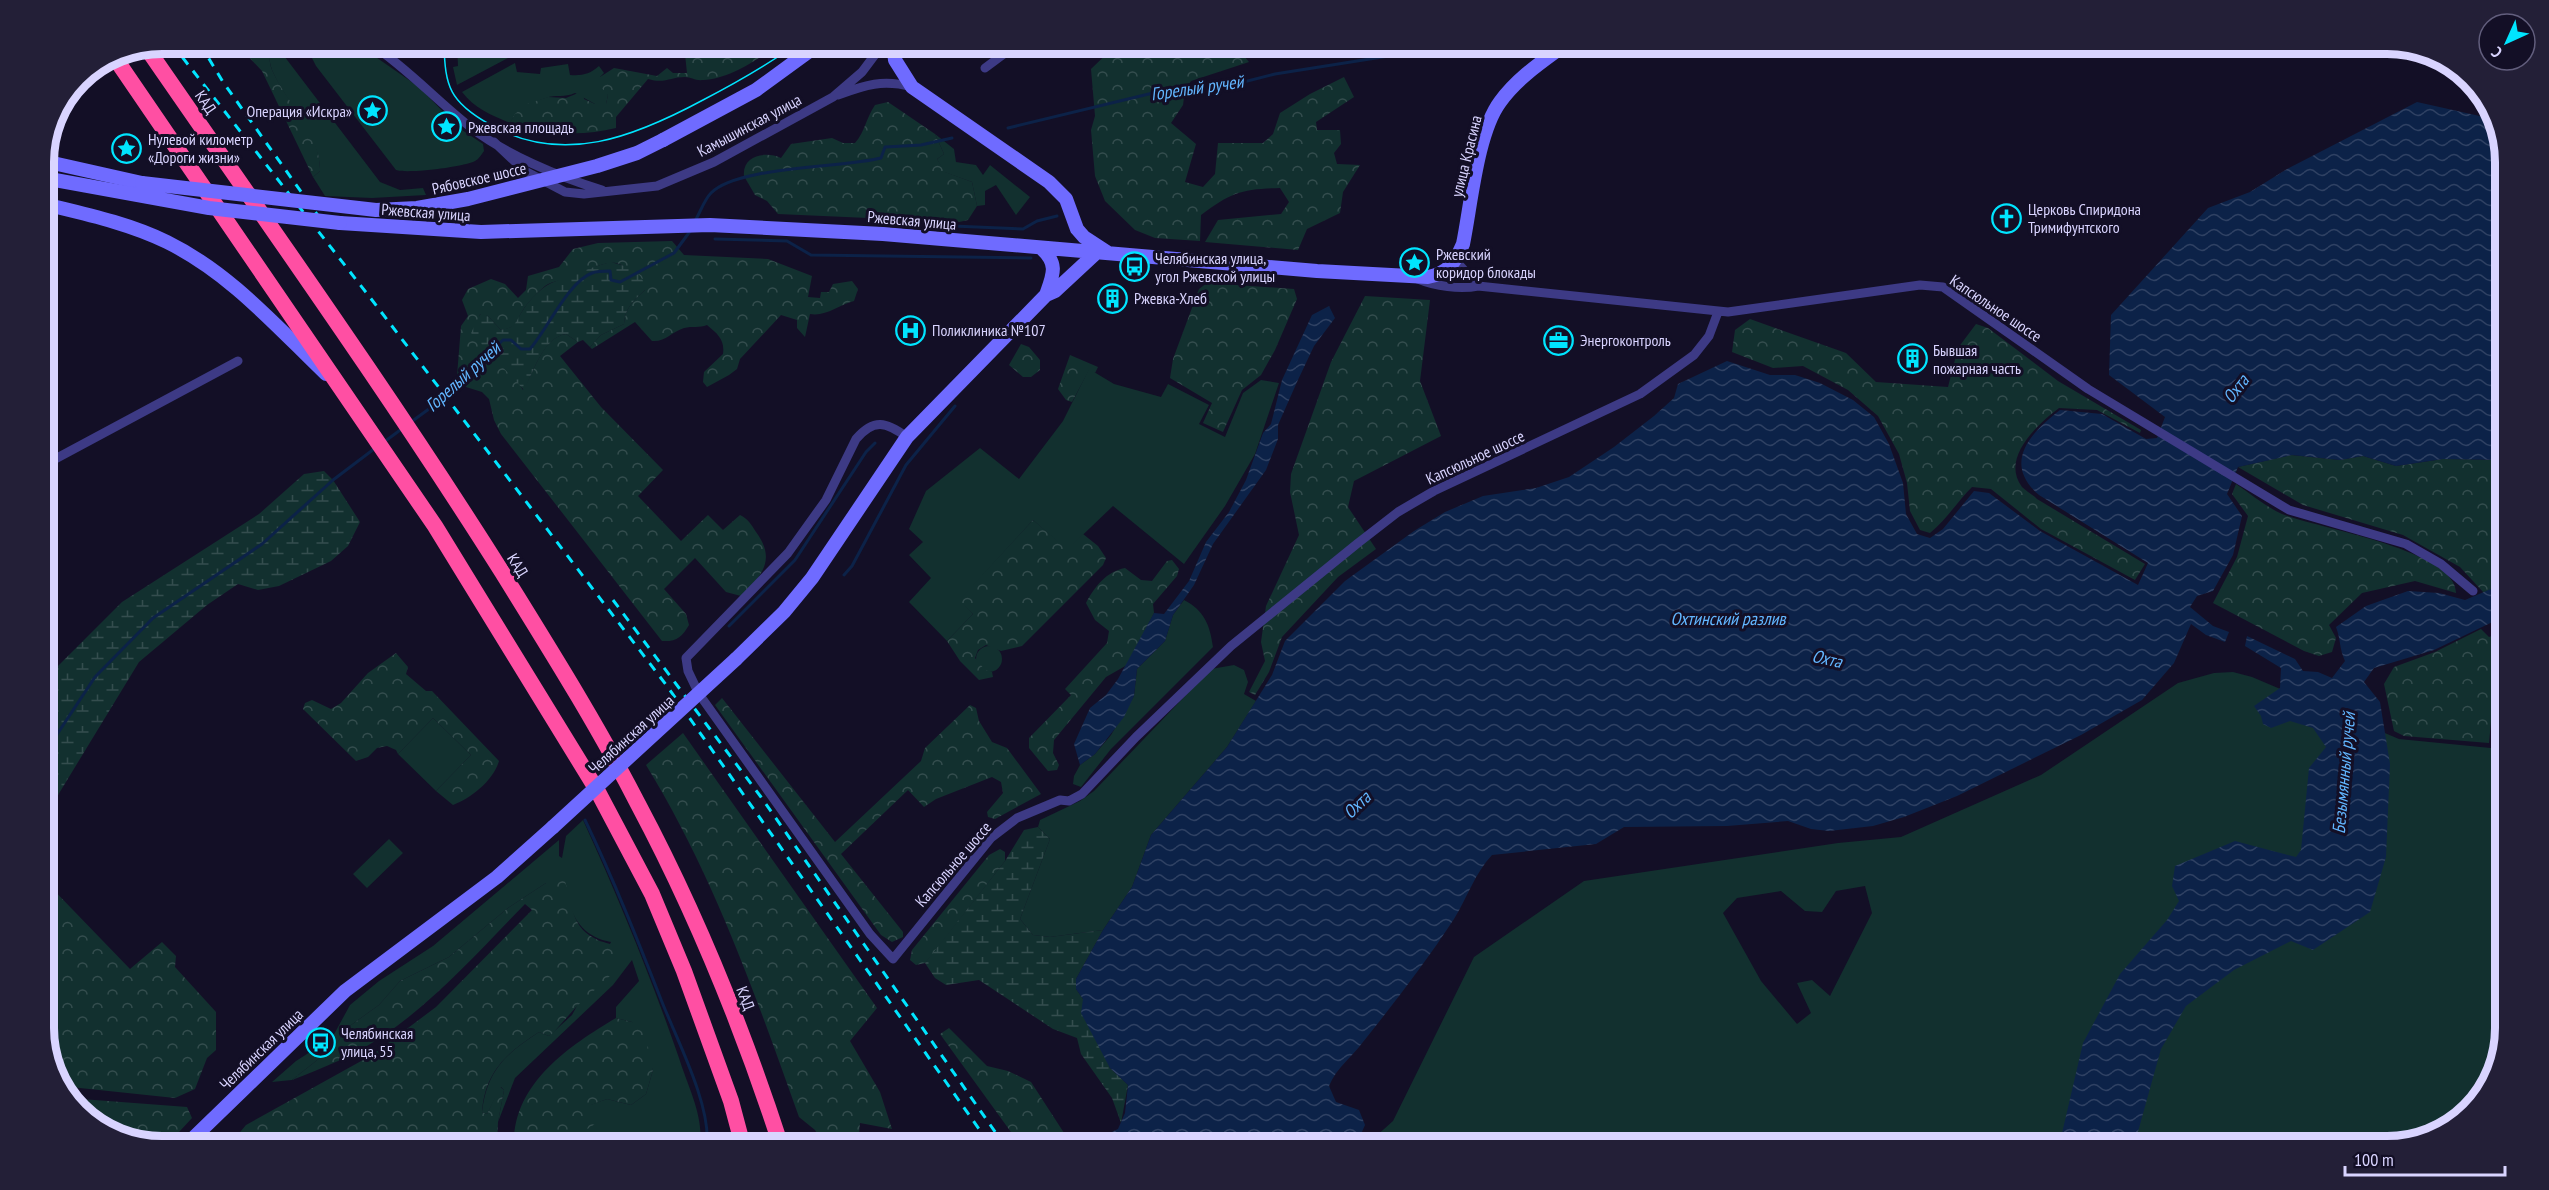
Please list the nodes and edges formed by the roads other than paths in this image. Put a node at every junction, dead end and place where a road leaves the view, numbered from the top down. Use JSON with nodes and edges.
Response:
{"nodes":[{"id":1,"x":384,"y":54,"type":"edge"},
{"id":2,"x":805,"y":54,"type":"edge"},
{"id":3,"x":876,"y":54,"type":"edge"},
{"id":4,"x":894,"y":54,"type":"edge"},
{"id":5,"x":1004,"y":54,"type":"edge"},
{"id":6,"x":1553,"y":54,"type":"edge"},
{"id":7,"x":151,"y":55,"type":"edge"},
{"id":8,"x":119,"y":63,"type":"edge"},
{"id":9,"x":985,"y":68,"type":"dead end"},
{"id":10,"x":912,"y":87,"type":"junction"},
{"id":11,"x":833,"y":97,"type":"junction"},
{"id":12,"x":54,"y":164,"type":"edge"},
{"id":13,"x":54,"y":180,"type":"edge"},
{"id":14,"x":54,"y":207,"type":"edge"},
{"id":15,"x":1041,"y":248,"type":"junction"},
{"id":16,"x":1103,"y":252,"type":"junction"},
{"id":17,"x":1456,"y":261,"type":"junction"},
{"id":18,"x":1415,"y":278,"type":"junction"},
{"id":19,"x":1478,"y":286,"type":"junction"},
{"id":20,"x":1046,"y":294,"type":"junction"},
{"id":21,"x":1718,"y":312,"type":"junction"},
{"id":22,"x":238,"y":361,"type":"dead end"},
{"id":23,"x":342,"y":390,"type":"junction"},
{"id":24,"x":907,"y":437,"type":"junction"},
{"id":25,"x":54,"y":460,"type":"edge"},
{"id":26,"x":2473,"y":591,"type":"dead end"},
{"id":27,"x":200,"y":1136,"type":"edge"},
{"id":28,"x":740,"y":1136,"type":"edge"},
{"id":29,"x":778,"y":1136,"type":"edge"}],
"edges":[{"from":1,"to":11,"type":"street","name":"Камышинская улица"},
{"from":2,"to":12,"type":"main road","name":"Рябовское шоссе","bridge":true},
{"from":3,"to":11,"type":"street","name":"Камышинская улица"},
{"from":4,"to":10,"type":"main road"},
{"from":5,"to":9,"type":"street"},
{"from":6,"to":17,"type":"main road","name":"улица Красина"},
{"from":7,"to":29,"type":"highway","name":"КАД"},
{"from":8,"to":23,"type":"highway"},
{"from":10,"to":11,"type":"street"},
{"from":10,"to":16,"type":"main road"},
{"from":13,"to":15,"type":"main road","name":"Ржевская улица","bridge":true},
{"from":14,"to":23,"type":"main road"},
{"from":15,"to":16,"type":"main road","name":"Ржевская улица"},
{"from":15,"to":20,"type":"main road","name":"Челябинская улица"},
{"from":16,"to":18,"type":"main road","name":"Ржевская улица"},
{"from":16,"to":20,"type":"main road","name":"Челябинская улица"},
{"from":17,"to":18,"type":"main road"},
{"from":17,"to":19,"type":"street"},
{"from":18,"to":19,"type":"street","name":"Ржевская улица"},
{"from":19,"to":21,"type":"street","name":"Ржевская улица"},
{"from":20,"to":24,"type":"main road","name":"Челябинская улица"},
{"from":21,"to":24,"type":"street","name":"Капсюльное шоссе"},
{"from":21,"to":26,"type":"street","name":"Капсюльное шоссе"},
{"from":22,"to":25,"type":"street"},
{"from":23,"to":28,"type":"highway"},
{"from":24,"to":27,"type":"main road","name":"Челябинская улица","bridge":true}]}
